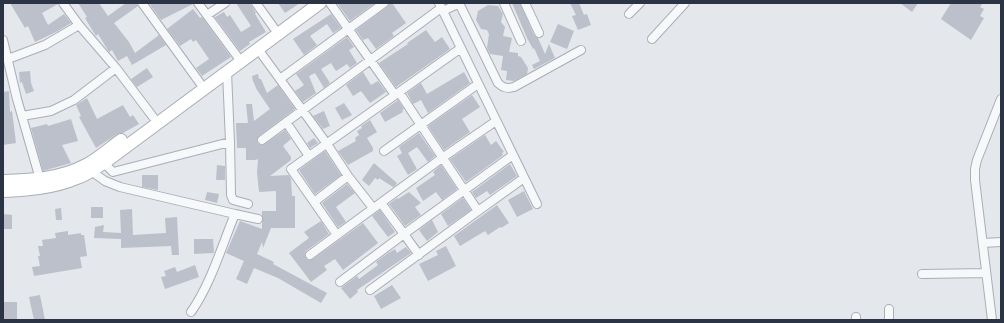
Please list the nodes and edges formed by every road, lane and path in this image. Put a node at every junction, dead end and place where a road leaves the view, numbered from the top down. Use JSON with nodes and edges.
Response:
{"nodes":[{"id":1,"x":63,"y":3,"type":"edge"},
{"id":2,"x":142,"y":3,"type":"edge"},
{"id":3,"x":198,"y":3,"type":"edge"},
{"id":4,"x":225,"y":3,"type":"edge"},
{"id":5,"x":256,"y":3,"type":"edge"},
{"id":6,"x":308,"y":3,"type":"edge"},
{"id":7,"x":320,"y":3,"type":"edge"},
{"id":8,"x":330,"y":3,"type":"edge"},
{"id":9,"x":384,"y":3,"type":"edge"},
{"id":10,"x":459,"y":3,"type":"edge"},
{"id":11,"x":504,"y":3,"type":"edge"},
{"id":12,"x":525,"y":3,"type":"edge"},
{"id":13,"x":640,"y":3,"type":"edge"},
{"id":14,"x":685,"y":3,"type":"edge"},
{"id":15,"x":441,"y":7,"type":"edge"},
{"id":16,"x":629,"y":14,"type":"dead end"},
{"id":17,"x":207,"y":15,"type":"junction"},
{"id":18,"x":79,"y":25,"type":"junction"},
{"id":19,"x":274,"y":28,"type":"junction"},
{"id":20,"x":348,"y":29,"type":"junction"},
{"id":21,"x":539,"y":33,"type":"dead end"},
{"id":22,"x":652,"y":39,"type":"dead end"},
{"id":23,"x":3,"y":40,"type":"edge"},
{"id":24,"x":521,"y":41,"type":"dead end"},
{"id":25,"x":461,"y":48,"type":"junction"},
{"id":26,"x":258,"y":49,"type":"junction"},
{"id":27,"x":582,"y":50,"type":"dead end"},
{"id":28,"x":237,"y":56,"type":"junction"},
{"id":29,"x":8,"y":59,"type":"junction"},
{"id":30,"x":371,"y":60,"type":"junction"},
{"id":31,"x":116,"y":68,"type":"junction"},
{"id":32,"x":226,"y":72,"type":"junction"},
{"id":33,"x":280,"y":80,"type":"junction"},
{"id":34,"x":200,"y":83,"type":"junction"},
{"id":35,"x":478,"y":84,"type":"junction"},
{"id":36,"x":397,"y":94,"type":"junction"},
{"id":37,"x":1000,"y":104,"type":"edge"},
{"id":38,"x":303,"y":110,"type":"junction"},
{"id":39,"x":22,"y":116,"type":"junction"},
{"id":40,"x":153,"y":117,"type":"junction"},
{"id":41,"x":496,"y":121,"type":"junction"},
{"id":42,"x":286,"y":122,"type":"junction"},
{"id":43,"x":420,"y":124,"type":"junction"},
{"id":44,"x":262,"y":140,"type":"dead end"},
{"id":45,"x":230,"y":142,"type":"junction"},
{"id":46,"x":327,"y":144,"type":"junction"},
{"id":47,"x":384,"y":151,"type":"dead end"},
{"id":48,"x":513,"y":155,"type":"junction"},
{"id":49,"x":309,"y":156,"type":"junction"},
{"id":50,"x":442,"y":158,"type":"junction"},
{"id":51,"x":104,"y":163,"type":"junction"},
{"id":52,"x":91,"y":171,"type":"junction"},
{"id":53,"x":348,"y":176,"type":"junction"},
{"id":54,"x":524,"y":178,"type":"junction"},
{"id":55,"x":40,"y":180,"type":"junction"},
{"id":56,"x":3,"y":181,"type":"edge"},
{"id":57,"x":464,"y":190,"type":"junction"},
{"id":58,"x":3,"y":191,"type":"edge"},
{"id":59,"x":314,"y":202,"type":"junction"},
{"id":60,"x":381,"y":203,"type":"junction"},
{"id":61,"x":248,"y":204,"type":"dead end"},
{"id":62,"x":537,"y":204,"type":"dead end"},
{"id":63,"x":373,"y":208,"type":"junction"},
{"id":64,"x":478,"y":211,"type":"junction"},
{"id":65,"x":235,"y":214,"type":"junction"},
{"id":66,"x":258,"y":220,"type":"dead end"},
{"id":67,"x":404,"y":234,"type":"junction"},
{"id":68,"x":337,"y":235,"type":"junction"},
{"id":69,"x":1001,"y":242,"type":"edge"},
{"id":70,"x":983,"y":243,"type":"junction"},
{"id":71,"x":310,"y":255,"type":"dead end"},
{"id":72,"x":419,"y":255,"type":"junction"},
{"id":73,"x":986,"y":273,"type":"junction"},
{"id":74,"x":922,"y":274,"type":"dead end"},
{"id":75,"x":340,"y":282,"type":"dead end"},
{"id":76,"x":370,"y":290,"type":"dead end"},
{"id":77,"x":889,"y":309,"type":"dead end"},
{"id":78,"x":191,"y":312,"type":"dead end"},
{"id":79,"x":889,"y":320,"type":"edge"},
{"id":80,"x":992,"y":320,"type":"edge"}],
"edges":[{"from":1,"to":18,"type":"street"},
{"from":2,"to":34,"type":"street"},
{"from":3,"to":17,"type":"street"},
{"from":4,"to":17,"type":"street"},
{"from":5,"to":19,"type":"street"},
{"from":6,"to":19,"type":"main road"},
{"from":7,"to":26,"type":"main road"},
{"from":8,"to":20,"type":"street"},
{"from":9,"to":20,"type":"street"},
{"from":10,"to":15,"type":"street"},
{"from":10,"to":27,"type":"street"},
{"from":11,"to":24,"type":"street"},
{"from":12,"to":21,"type":"street"},
{"from":13,"to":16,"type":"street"},
{"from":14,"to":22,"type":"street"},
{"from":15,"to":25,"type":"street"},
{"from":15,"to":30,"type":"street"},
{"from":17,"to":28,"type":"street"},
{"from":18,"to":29,"type":"street"},
{"from":18,"to":31,"type":"street"},
{"from":19,"to":28,"type":"main road"},
{"from":20,"to":30,"type":"street"},
{"from":20,"to":33,"type":"street"},
{"from":23,"to":29,"type":"street"},
{"from":25,"to":35,"type":"street"},
{"from":25,"to":36,"type":"street"},
{"from":26,"to":32,"type":"main road"},
{"from":26,"to":33,"type":"street"},
{"from":28,"to":34,"type":"main road"},
{"from":29,"to":39,"type":"street"},
{"from":30,"to":36,"type":"street"},
{"from":30,"to":38,"type":"street"},
{"from":31,"to":39,"type":"street"},
{"from":31,"to":40,"type":"street"},
{"from":32,"to":45,"type":"street"},
{"from":32,"to":51,"type":"main road"},
{"from":33,"to":38,"type":"street"},
{"from":34,"to":40,"type":"main road"},
{"from":35,"to":41,"type":"street"},
{"from":35,"to":43,"type":"street"},
{"from":36,"to":43,"type":"street"},
{"from":36,"to":46,"type":"street"},
{"from":37,"to":70,"type":"street"},
{"from":38,"to":42,"type":"street"},
{"from":38,"to":46,"type":"street"},
{"from":39,"to":55,"type":"street"},
{"from":40,"to":55,"type":"main road"},
{"from":41,"to":48,"type":"street"},
{"from":41,"to":50,"type":"street"},
{"from":42,"to":44,"type":"street"},
{"from":42,"to":49,"type":"street"},
{"from":43,"to":47,"type":"street"},
{"from":43,"to":50,"type":"street"},
{"from":45,"to":51,"type":"street"},
{"from":45,"to":61,"type":"street"},
{"from":46,"to":49,"type":"street"},
{"from":46,"to":53,"type":"street"},
{"from":48,"to":54,"type":"street"},
{"from":48,"to":57,"type":"street"},
{"from":49,"to":59,"type":"street"},
{"from":50,"to":57,"type":"street"},
{"from":50,"to":60,"type":"street"},
{"from":51,"to":52,"type":"main road"},
{"from":52,"to":58,"type":"main road"},
{"from":52,"to":65,"type":"street"},
{"from":53,"to":59,"type":"street"},
{"from":53,"to":63,"type":"street"},
{"from":54,"to":62,"type":"street"},
{"from":54,"to":64,"type":"street"},
{"from":55,"to":56,"type":"main road"},
{"from":57,"to":64,"type":"street"},
{"from":57,"to":67,"type":"street"},
{"from":59,"to":68,"type":"street"},
{"from":60,"to":63,"type":"street"},
{"from":60,"to":67,"type":"street"},
{"from":63,"to":68,"type":"street"},
{"from":64,"to":72,"type":"street"},
{"from":65,"to":66,"type":"street"},
{"from":65,"to":78,"type":"street"},
{"from":67,"to":72,"type":"street"},
{"from":67,"to":75,"type":"street"},
{"from":68,"to":71,"type":"street"},
{"from":69,"to":70,"type":"street"},
{"from":70,"to":73,"type":"street"},
{"from":72,"to":76,"type":"street"},
{"from":73,"to":74,"type":"street"},
{"from":73,"to":80,"type":"street"},
{"from":77,"to":79,"type":"street"}]}
